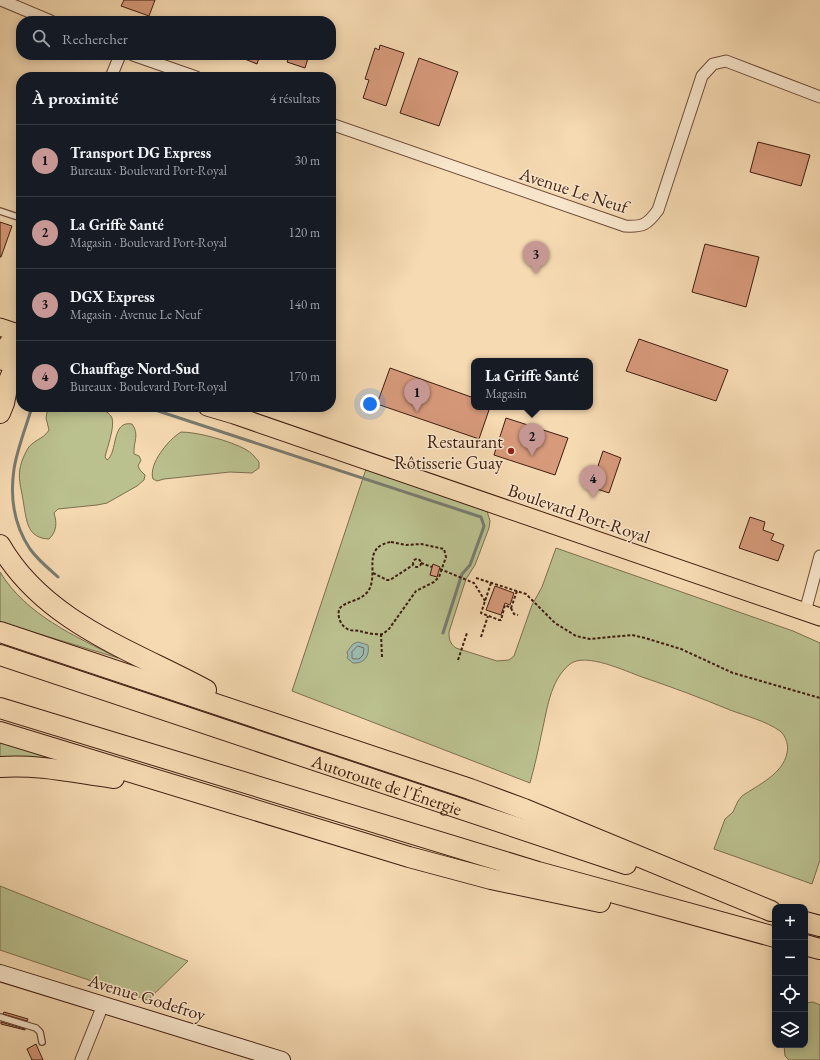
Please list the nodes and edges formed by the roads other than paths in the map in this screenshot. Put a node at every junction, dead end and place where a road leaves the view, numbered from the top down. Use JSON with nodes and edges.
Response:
{"nodes":[{"id":1,"x":1,"y":0,"type":"edge"},
{"id":2,"x":39,"y":16,"type":"edge"},
{"id":3,"x":118,"y":60,"type":"edge"},
{"id":4,"x":147,"y":60,"type":"edge"},
{"id":5,"x":113,"y":72,"type":"edge"},
{"id":6,"x":182,"y":72,"type":"edge"},
{"id":7,"x":820,"y":97,"type":"edge"},
{"id":8,"x":336,"y":126,"type":"edge"},
{"id":9,"x":0,"y":211,"type":"edge"},
{"id":10,"x":16,"y":216,"type":"edge"},
{"id":11,"x":0,"y":327,"type":"edge"},
{"id":12,"x":16,"y":342,"type":"edge"},
{"id":13,"x":0,"y":369,"type":"edge"},
{"id":14,"x":16,"y":393,"type":"edge"},
{"id":15,"x":2,"y":408,"type":"edge"},
{"id":16,"x":224,"y":412,"type":"edge"},
{"id":17,"x":227,"y":412,"type":"edge"},
{"id":18,"x":234,"y":415,"type":"junction"},
{"id":19,"x":0,"y":545,"type":"edge"},
{"id":20,"x":820,"y":556,"type":"edge"},
{"id":21,"x":812,"y":614,"type":"edge"},
{"id":22,"x":0,"y":632,"type":"edge"},
{"id":23,"x":0,"y":655,"type":"edge"},
{"id":24,"x":0,"y":708,"type":"edge"},
{"id":25,"x":255,"y":716,"type":"junction"},
{"id":26,"x":0,"y":732,"type":"edge"},
{"id":27,"x":0,"y":767,"type":"edge"},
{"id":28,"x":191,"y":790,"type":"junction"},
{"id":29,"x":772,"y":912,"type":"edge"},
{"id":30,"x":772,"y":912,"type":"edge"},
{"id":31,"x":808,"y":923,"type":"edge"},
{"id":32,"x":820,"y":926,"type":"edge"},
{"id":33,"x":772,"y":936,"type":"edge"},
{"id":34,"x":772,"y":936,"type":"edge"},
{"id":35,"x":808,"y":946,"type":"edge"},
{"id":36,"x":820,"y":949,"type":"edge"},
{"id":37,"x":0,"y":973,"type":"edge"},
{"id":38,"x":103,"y":1005,"type":"junction"},
{"id":39,"x":0,"y":1017,"type":"edge"},
{"id":40,"x":42,"y":1042,"type":"dead end"},
{"id":41,"x":81,"y":1060,"type":"edge"},
{"id":42,"x":282,"y":1060,"type":"edge"}],
"edges":[{"from":1,"to":2,"type":"street"},
{"from":3,"to":5,"type":"street"},
{"from":4,"to":6,"type":"street"},
{"from":7,"to":8,"type":"street","name":"Avenue Le Neuf"},
{"from":9,"to":10,"type":"lane"},
{"from":11,"to":12,"type":"main road"},
{"from":12,"to":13,"type":"highway"},
{"from":12,"to":15,"type":"highway"},
{"from":14,"to":15,"type":"highway"},
{"from":16,"to":18,"type":"main road","name":"Boulevard Port-Royal"},
{"from":17,"to":18,"type":"main road","name":"Boulevard Port-Royal"},
{"from":18,"to":21,"type":"main road","name":"Boulevard Port-Royal"},
{"from":19,"to":25,"type":"highway"},
{"from":20,"to":21,"type":"street"},
{"from":22,"to":25,"type":"highway"},
{"from":23,"to":30,"type":"highway","name":"Autoroute de l'Énergie"},
{"from":24,"to":33,"type":"highway"},
{"from":25,"to":29,"type":"highway"},
{"from":26,"to":28,"type":"highway"},
{"from":27,"to":28,"type":"highway"},
{"from":28,"to":34,"type":"highway"},
{"from":31,"to":32,"type":"highway"},
{"from":35,"to":36,"type":"highway"},
{"from":37,"to":38,"type":"street","name":"Avenue Godefroy"},
{"from":38,"to":41,"type":"street"},
{"from":38,"to":42,"type":"street","name":"Avenue Godefroy"},
{"from":39,"to":40,"type":"lane"}]}
